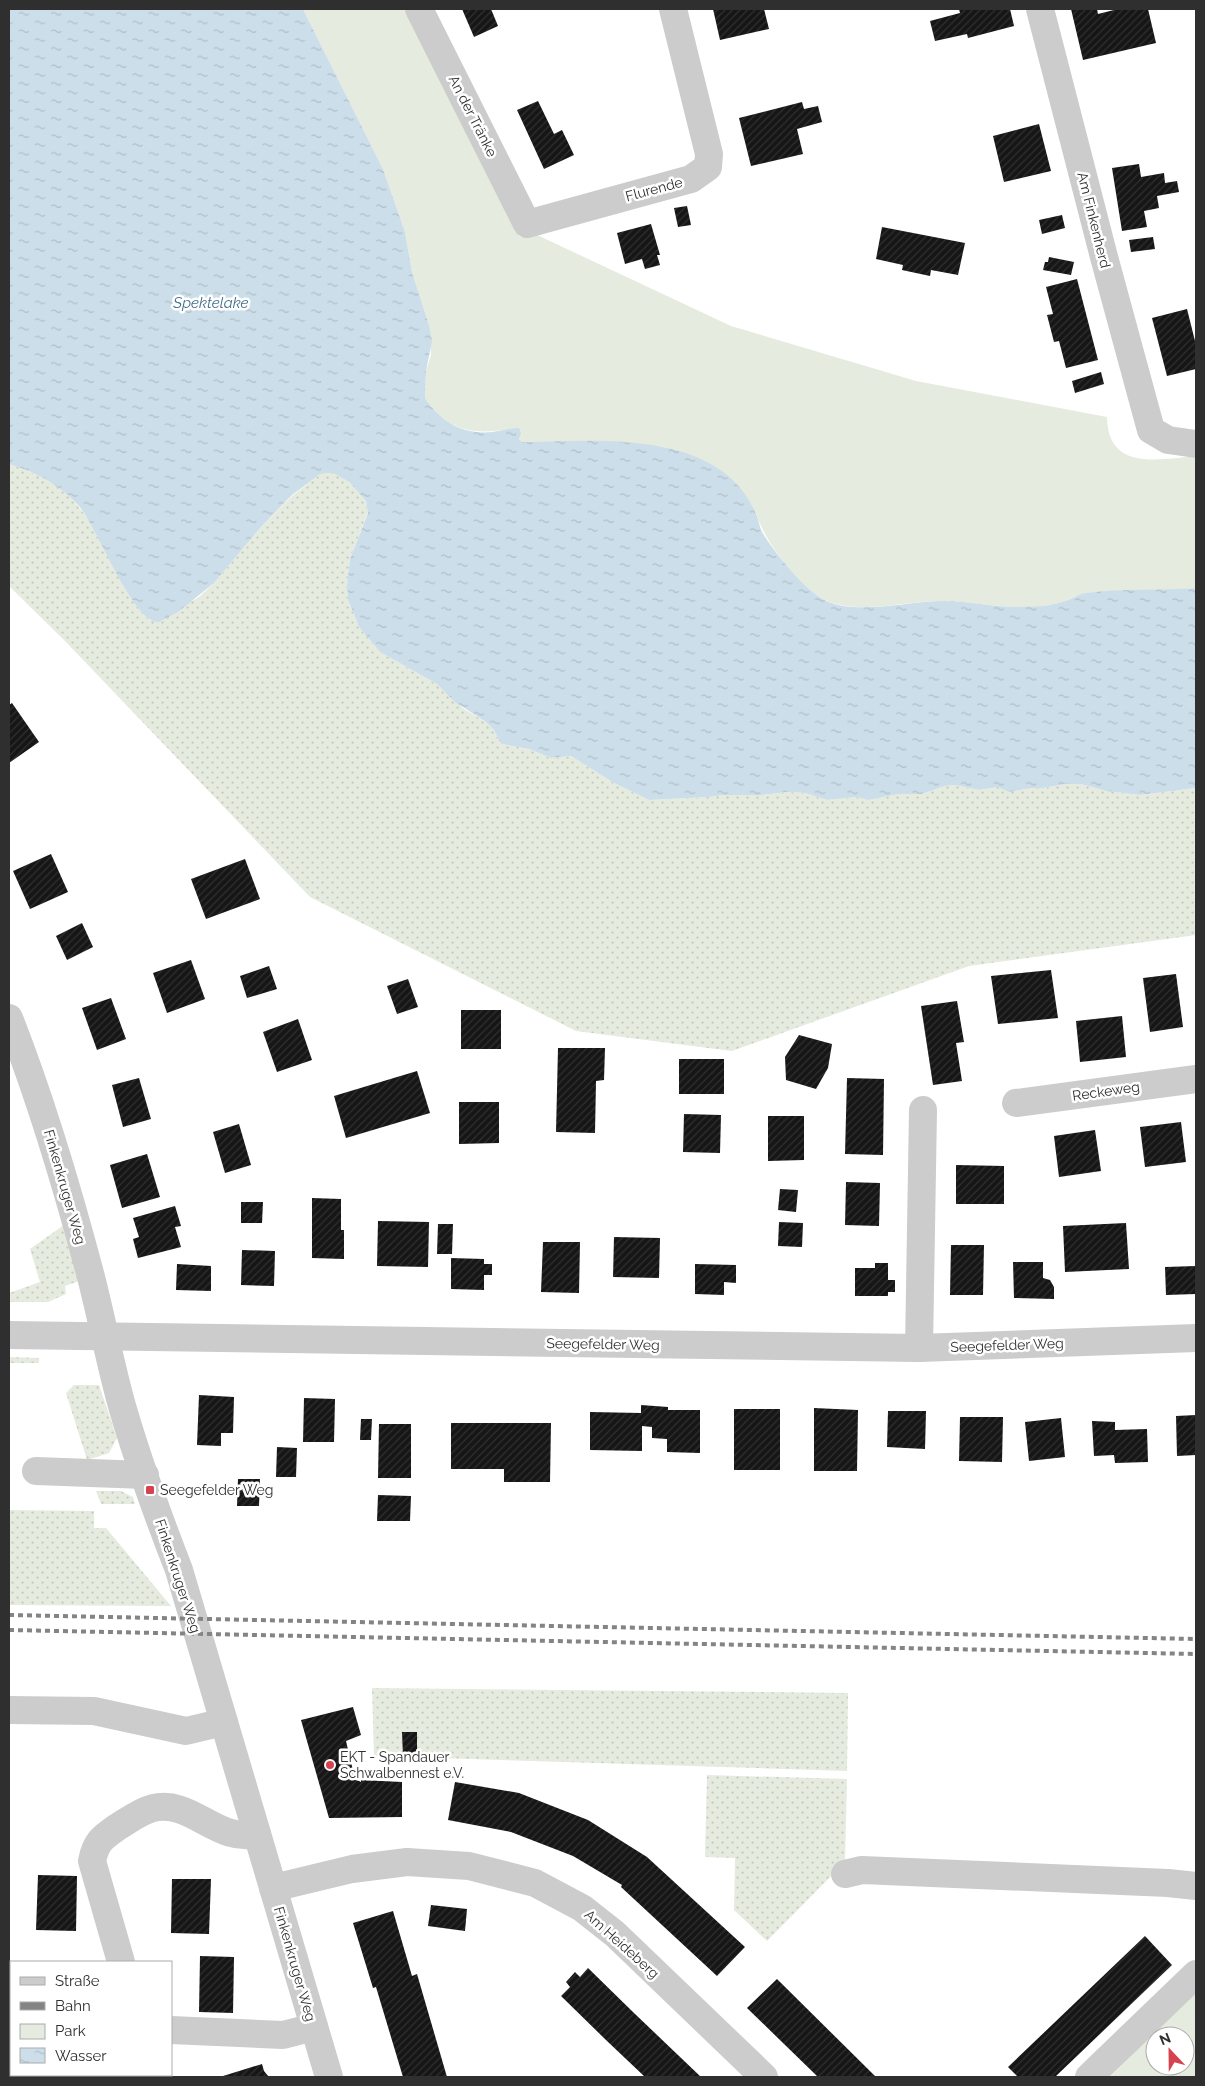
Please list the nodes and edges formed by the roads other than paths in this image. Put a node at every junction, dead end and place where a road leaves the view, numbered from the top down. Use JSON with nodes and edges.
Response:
{"nodes":[{"id":1,"x":419,"y":9,"type":"edge"},
{"id":2,"x":673,"y":9,"type":"edge"},
{"id":3,"x":1040,"y":9,"type":"edge"},
{"id":4,"x":527,"y":224,"type":"joint"},
{"id":5,"x":1196,"y":444,"type":"edge"},
{"id":6,"x":9,"y":1018,"type":"edge"},
{"id":7,"x":1196,"y":1079,"type":"edge"},
{"id":8,"x":1016,"y":1103,"type":"dead end"},
{"id":9,"x":923,"y":1110,"type":"dead end"},
{"id":10,"x":9,"y":1335,"type":"edge"},
{"id":11,"x":105,"y":1337,"type":"junction"},
{"id":12,"x":1196,"y":1338,"type":"edge"},
{"id":13,"x":919,"y":1348,"type":"junction"},
{"id":14,"x":36,"y":1471,"type":"dead end"},
{"id":15,"x":145,"y":1475,"type":"junction"},
{"id":16,"x":9,"y":1710,"type":"edge"},
{"id":17,"x":224,"y":1722,"type":"junction"},
{"id":18,"x":257,"y":1834,"type":"junction"},
{"id":19,"x":845,"y":1874,"type":"dead end"},
{"id":20,"x":1196,"y":1886,"type":"edge"},
{"id":21,"x":273,"y":1888,"type":"junction"},
{"id":22,"x":121,"y":1961,"type":"edge"},
{"id":23,"x":1196,"y":1974,"type":"edge"},
{"id":24,"x":314,"y":2027,"type":"junction"},
{"id":25,"x":172,"y":2030,"type":"edge"},
{"id":26,"x":330,"y":2077,"type":"edge"},
{"id":27,"x":764,"y":2077,"type":"edge"},
{"id":28,"x":1089,"y":2077,"type":"edge"}],
"edges":[{"from":1,"to":4,"type":"street","name":"An der Tränke"},
{"from":2,"to":4,"type":"street","name":"Flurende"},
{"from":3,"to":5,"type":"street","name":"Am Finkenherd"},
{"from":6,"to":11,"type":"street","name":"Finkenkruger Weg"},
{"from":7,"to":8,"type":"street","name":"Reckeweg"},
{"from":9,"to":13,"type":"street"},
{"from":10,"to":11,"type":"street","name":"Seegefelder Weg"},
{"from":11,"to":13,"type":"street","name":"Seegefelder Weg"},
{"from":11,"to":15,"type":"street","name":"Finkenkruger Weg"},
{"from":12,"to":13,"type":"street","name":"Seegefelder Weg"},
{"from":14,"to":15,"type":"street"},
{"from":15,"to":17,"type":"street","name":"Finkenkruger Weg"},
{"from":16,"to":17,"type":"street"},
{"from":17,"to":18,"type":"street","name":"Finkenkruger Weg"},
{"from":18,"to":21,"type":"street","name":"Finkenkruger Weg"},
{"from":18,"to":22,"type":"street"},
{"from":19,"to":20,"type":"street"},
{"from":21,"to":24,"type":"street","name":"Finkenkruger Weg"},
{"from":21,"to":27,"type":"street","name":"Am Heideberg"},
{"from":23,"to":28,"type":"street"},
{"from":24,"to":25,"type":"street"},
{"from":24,"to":26,"type":"street","name":"Finkenkruger Weg"}]}
